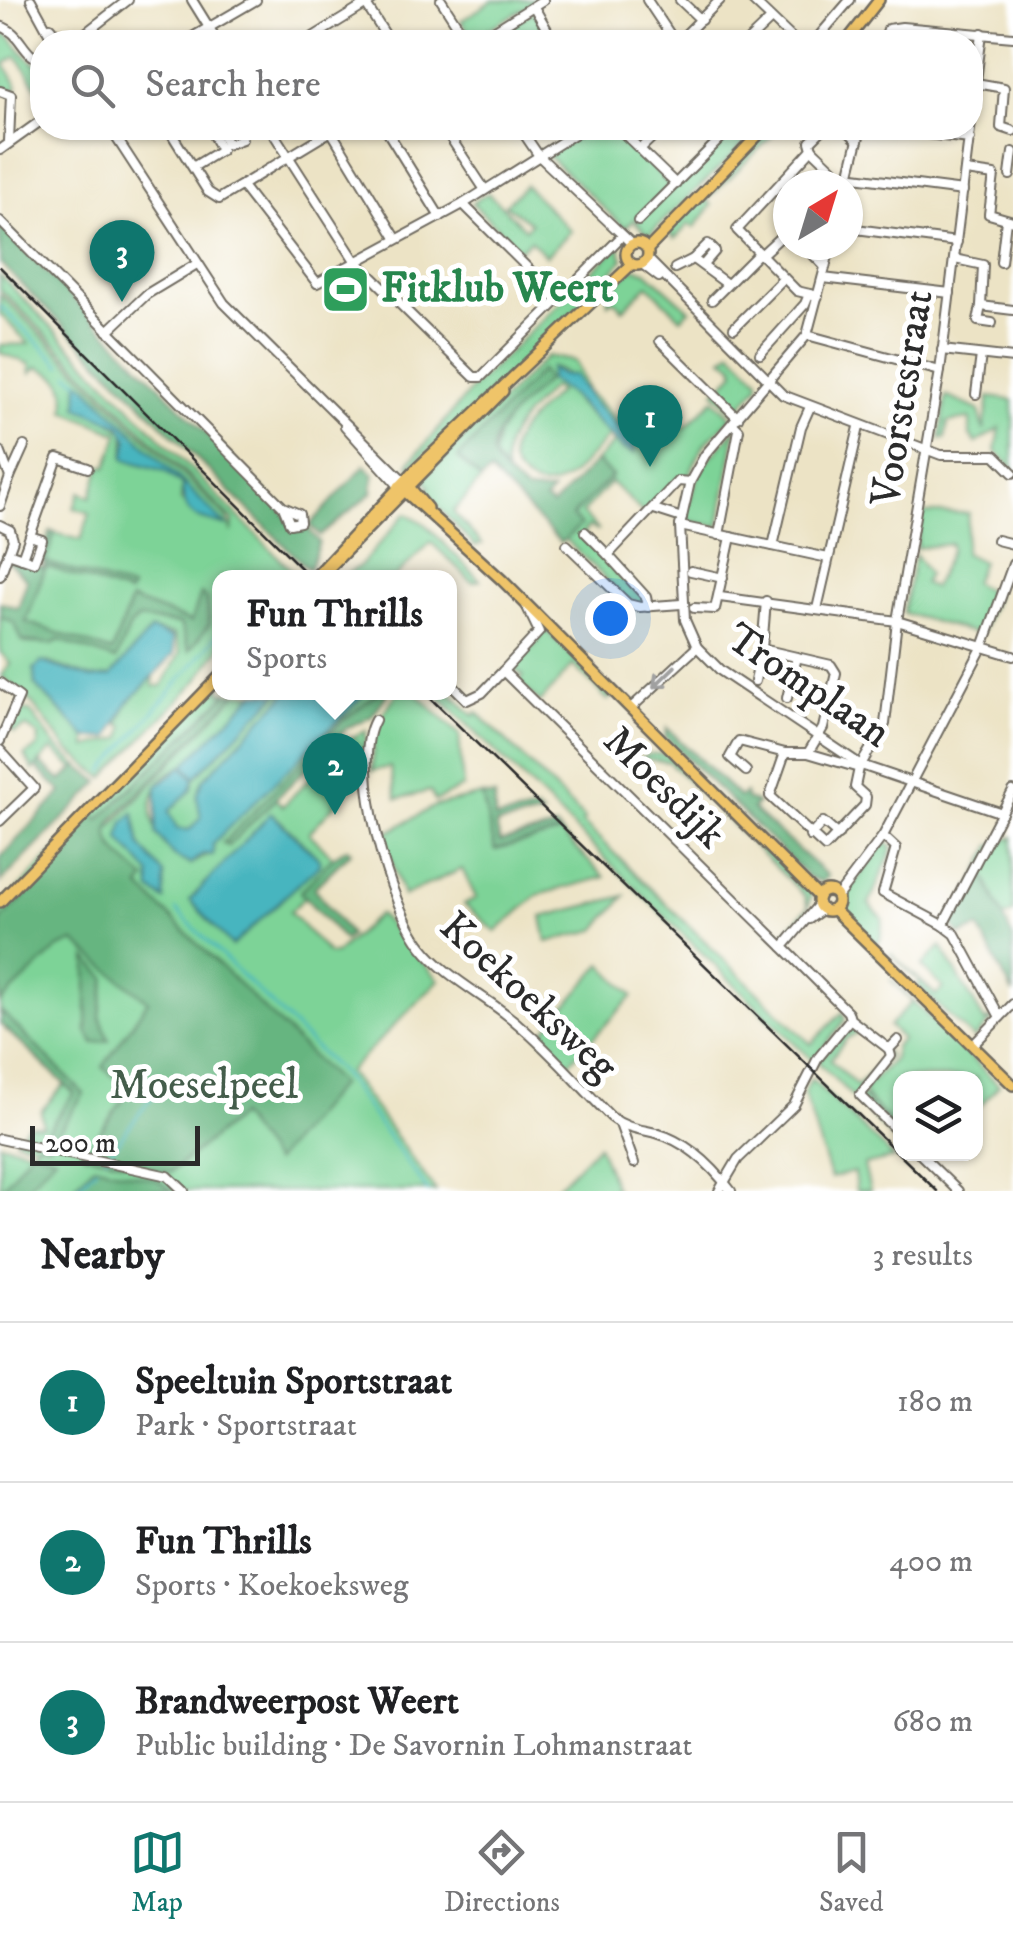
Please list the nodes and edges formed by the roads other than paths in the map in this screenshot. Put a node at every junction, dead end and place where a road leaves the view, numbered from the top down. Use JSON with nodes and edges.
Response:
{"nodes":[{"id":1,"x":31,"y":0,"type":"edge"},
{"id":2,"x":192,"y":0,"type":"edge"},
{"id":3,"x":256,"y":0,"type":"edge"},
{"id":4,"x":441,"y":0,"type":"edge"},
{"id":5,"x":544,"y":0,"type":"edge"},
{"id":6,"x":647,"y":0,"type":"edge"},
{"id":7,"x":680,"y":0,"type":"edge"},
{"id":8,"x":720,"y":0,"type":"edge"},
{"id":9,"x":752,"y":0,"type":"edge"},
{"id":10,"x":850,"y":0,"type":"edge"},
{"id":11,"x":878,"y":0,"type":"edge"},
{"id":12,"x":120,"y":2,"type":"edge"},
{"id":13,"x":367,"y":2,"type":"edge"},
{"id":14,"x":534,"y":7,"type":"junction"},
{"id":15,"x":771,"y":19,"type":"junction"},
{"id":16,"x":701,"y":20,"type":"junction"},
{"id":17,"x":0,"y":26,"type":"edge"},
{"id":18,"x":209,"y":27,"type":"junction"},
{"id":19,"x":53,"y":30,"type":"edge"},
{"id":20,"x":87,"y":30,"type":"edge"},
{"id":21,"x":204,"y":30,"type":"edge"},
{"id":22,"x":211,"y":30,"type":"edge"},
{"id":23,"x":325,"y":30,"type":"edge"},
{"id":24,"x":383,"y":30,"type":"edge"},
{"id":25,"x":460,"y":30,"type":"edge"},
{"id":26,"x":496,"y":30,"type":"edge"},
{"id":27,"x":547,"y":30,"type":"edge"},
{"id":28,"x":668,"y":30,"type":"edge"},
{"id":29,"x":690,"y":30,"type":"edge"},
{"id":30,"x":760,"y":30,"type":"edge"},
{"id":31,"x":783,"y":30,"type":"edge"},
{"id":32,"x":824,"y":30,"type":"edge"},
{"id":33,"x":855,"y":30,"type":"edge"},
{"id":34,"x":983,"y":33,"type":"edge"},
{"id":35,"x":1013,"y":37,"type":"edge"},
{"id":36,"x":30,"y":54,"type":"edge"},
{"id":37,"x":983,"y":87,"type":"edge"},
{"id":38,"x":0,"y":91,"type":"edge"},
{"id":39,"x":30,"y":127,"type":"edge"},
{"id":40,"x":1013,"y":131,"type":"edge"},
{"id":41,"x":9,"y":140,"type":"junction"},
{"id":42,"x":118,"y":140,"type":"edge"},
{"id":43,"x":176,"y":140,"type":"edge"},
{"id":44,"x":219,"y":140,"type":"edge"},
{"id":45,"x":278,"y":140,"type":"edge"},
{"id":46,"x":316,"y":140,"type":"edge"},
{"id":47,"x":339,"y":140,"type":"edge"},
{"id":48,"x":392,"y":140,"type":"edge"},
{"id":49,"x":452,"y":140,"type":"edge"},
{"id":50,"x":528,"y":140,"type":"edge"},
{"id":51,"x":565,"y":140,"type":"edge"},
{"id":52,"x":631,"y":140,"type":"edge"},
{"id":53,"x":649,"y":140,"type":"edge"},
{"id":54,"x":719,"y":140,"type":"edge"},
{"id":55,"x":753,"y":140,"type":"edge"},
{"id":56,"x":812,"y":140,"type":"edge"},
{"id":57,"x":858,"y":140,"type":"edge"},
{"id":58,"x":970,"y":140,"type":"edge"},
{"id":59,"x":812,"y":148,"type":"junction"},
{"id":60,"x":640,"y":149,"type":"junction"},
{"id":61,"x":0,"y":150,"type":"edge"},
{"id":62,"x":1013,"y":152,"type":"edge"},
{"id":63,"x":539,"y":156,"type":"junction"},
{"id":64,"x":289,"y":158,"type":"junction"},
{"id":65,"x":194,"y":168,"type":"junction"},
{"id":66,"x":833,"y":170,"type":"edge"},
{"id":67,"x":851,"y":170,"type":"edge"},
{"id":68,"x":966,"y":171,"type":"junction"},
{"id":69,"x":1010,"y":175,"type":"dead end"},
{"id":70,"x":863,"y":182,"type":"edge"},
{"id":71,"x":676,"y":184,"type":"junction"},
{"id":72,"x":242,"y":186,"type":"junction"},
{"id":73,"x":485,"y":190,"type":"junction"},
{"id":74,"x":963,"y":190,"type":"junction"},
{"id":75,"x":462,"y":204,"type":"junction"},
{"id":76,"x":440,"y":217,"type":"junction"},
{"id":77,"x":638,"y":220,"type":"dead end"},
{"id":78,"x":1009,"y":220,"type":"edge"},
{"id":79,"x":0,"y":221,"type":"edge"},
{"id":80,"x":607,"y":222,"type":"junction"},
{"id":81,"x":863,"y":230,"type":"edge"},
{"id":82,"x":396,"y":238,"type":"junction"},
{"id":83,"x":618,"y":240,"type":"junction"},
{"id":84,"x":957,"y":242,"type":"junction"},
{"id":85,"x":773,"y":243,"type":"edge"},
{"id":86,"x":637,"y":254,"type":"junction"},
{"id":87,"x":760,"y":254,"type":"junction"},
{"id":88,"x":354,"y":259,"type":"junction"},
{"id":89,"x":693,"y":259,"type":"junction"},
{"id":90,"x":954,"y":259,"type":"junction"},
{"id":91,"x":818,"y":260,"type":"edge"},
{"id":92,"x":827,"y":260,"type":"edge"},
{"id":93,"x":1000,"y":262,"type":"dead end"},
{"id":94,"x":195,"y":264,"type":"junction"},
{"id":95,"x":703,"y":265,"type":"junction"},
{"id":96,"x":825,"y":267,"type":"junction"},
{"id":97,"x":675,"y":268,"type":"dead end"},
{"id":98,"x":784,"y":278,"type":"junction"},
{"id":99,"x":823,"y":278,"type":"junction"},
{"id":100,"x":727,"y":284,"type":"junction"},
{"id":101,"x":950,"y":293,"type":"junction"},
{"id":102,"x":814,"y":295,"type":"junction"},
{"id":103,"x":559,"y":299,"type":"junction"},
{"id":104,"x":712,"y":300,"type":"dead end"},
{"id":105,"x":980,"y":306,"type":"junction"},
{"id":106,"x":1013,"y":310,"type":"edge"},
{"id":107,"x":992,"y":323,"type":"dead end"},
{"id":108,"x":734,"y":328,"type":"dead end"},
{"id":109,"x":108,"y":331,"type":"junction"},
{"id":110,"x":807,"y":335,"type":"junction"},
{"id":111,"x":660,"y":341,"type":"dead end"},
{"id":112,"x":942,"y":350,"type":"junction"},
{"id":113,"x":760,"y":354,"type":"dead end"},
{"id":114,"x":981,"y":355,"type":"junction"},
{"id":115,"x":1013,"y":358,"type":"edge"},
{"id":116,"x":940,"y":370,"type":"junction"},
{"id":117,"x":769,"y":383,"type":"junction"},
{"id":118,"x":976,"y":394,"type":"dead end"},
{"id":119,"x":810,"y":407,"type":"junction"},
{"id":120,"x":735,"y":421,"type":"junction"},
{"id":121,"x":859,"y":426,"type":"junction"},
{"id":122,"x":24,"y":446,"type":"dead end"},
{"id":123,"x":0,"y":451,"type":"edge"},
{"id":124,"x":928,"y":451,"type":"junction"},
{"id":125,"x":88,"y":468,"type":"dead end"},
{"id":126,"x":1013,"y":474,"type":"edge"},
{"id":127,"x":10,"y":477,"type":"junction"},
{"id":128,"x":690,"y":482,"type":"junction"},
{"id":129,"x":405,"y":486,"type":"junction"},
{"id":130,"x":0,"y":506,"type":"edge"},
{"id":131,"x":283,"y":507,"type":"dead end"},
{"id":132,"x":654,"y":509,"type":"junction"},
{"id":133,"x":681,"y":522,"type":"junction"},
{"id":134,"x":0,"y":525,"type":"edge"},
{"id":135,"x":585,"y":532,"type":"dead end"},
{"id":136,"x":720,"y":535,"type":"junction"},
{"id":137,"x":731,"y":537,"type":"junction"},
{"id":138,"x":996,"y":540,"type":"dead end"},
{"id":139,"x":1013,"y":544,"type":"edge"},
{"id":140,"x":567,"y":545,"type":"dead end"},
{"id":141,"x":773,"y":546,"type":"junction"},
{"id":142,"x":8,"y":553,"type":"junction"},
{"id":143,"x":608,"y":555,"type":"junction"},
{"id":144,"x":828,"y":558,"type":"junction"},
{"id":145,"x":1013,"y":564,"type":"edge"},
{"id":146,"x":324,"y":570,"type":"edge"},
{"id":147,"x":692,"y":571,"type":"dead end"},
{"id":148,"x":0,"y":576,"type":"edge"},
{"id":149,"x":723,"y":578,"type":"junction"},
{"id":150,"x":720,"y":596,"type":"junction"},
{"id":151,"x":766,"y":601,"type":"junction"},
{"id":152,"x":525,"y":603,"type":"junction"},
{"id":153,"x":681,"y":604,"type":"junction"},
{"id":154,"x":648,"y":608,"type":"junction"},
{"id":155,"x":694,"y":608,"type":"dead end"},
{"id":156,"x":817,"y":609,"type":"junction"},
{"id":157,"x":897,"y":620,"type":"junction"},
{"id":158,"x":752,"y":634,"type":"dead end"},
{"id":159,"x":762,"y":644,"type":"junction"},
{"id":160,"x":984,"y":644,"type":"junction"},
{"id":161,"x":697,"y":647,"type":"junction"},
{"id":162,"x":1013,"y":656,"type":"edge"},
{"id":163,"x":797,"y":657,"type":"junction"},
{"id":164,"x":503,"y":671,"type":"junction"},
{"id":165,"x":755,"y":680,"type":"dead end"},
{"id":166,"x":0,"y":682,"type":"edge"},
{"id":167,"x":212,"y":684,"type":"edge"},
{"id":168,"x":457,"y":690,"type":"edge"},
{"id":169,"x":788,"y":698,"type":"dead end"},
{"id":170,"x":631,"y":708,"type":"junction"},
{"id":171,"x":375,"y":720,"type":"dead end"},
{"id":172,"x":818,"y":737,"type":"junction"},
{"id":173,"x":0,"y":740,"type":"edge"},
{"id":174,"x":0,"y":750,"type":"edge"},
{"id":175,"x":808,"y":752,"type":"junction"},
{"id":176,"x":785,"y":753,"type":"junction"},
{"id":177,"x":860,"y":766,"type":"junction"},
{"id":178,"x":746,"y":771,"type":"dead end"},
{"id":179,"x":911,"y":783,"type":"junction"},
{"id":180,"x":1013,"y":791,"type":"edge"},
{"id":181,"x":1002,"y":813,"type":"junction"},
{"id":182,"x":0,"y":821,"type":"edge"},
{"id":183,"x":838,"y":835,"type":"junction"},
{"id":184,"x":810,"y":836,"type":"junction"},
{"id":185,"x":883,"y":836,"type":"junction"},
{"id":186,"x":828,"y":901,"type":"junction"},
{"id":187,"x":0,"y":902,"type":"edge"},
{"id":188,"x":942,"y":925,"type":"junction"},
{"id":189,"x":783,"y":947,"type":"junction"},
{"id":190,"x":1013,"y":1004,"type":"edge"},
{"id":191,"x":1000,"y":1017,"type":"junction"},
{"id":192,"x":850,"y":1019,"type":"junction"},
{"id":193,"x":898,"y":1040,"type":"dead end"},
{"id":194,"x":972,"y":1046,"type":"junction"},
{"id":195,"x":889,"y":1048,"type":"junction"},
{"id":196,"x":1013,"y":1086,"type":"edge"},
{"id":197,"x":620,"y":1124,"type":"junction"},
{"id":198,"x":893,"y":1127,"type":"edge"},
{"id":199,"x":0,"y":1139,"type":"edge"},
{"id":200,"x":927,"y":1161,"type":"edge"},
{"id":201,"x":634,"y":1163,"type":"dead end"},
{"id":202,"x":724,"y":1179,"type":"junction"},
{"id":203,"x":184,"y":1191,"type":"edge"},
{"id":204,"x":719,"y":1191,"type":"edge"},
{"id":205,"x":731,"y":1191,"type":"edge"},
{"id":206,"x":958,"y":1191,"type":"edge"}],
"edges":[{"from":1,"to":19,"type":"street"},
{"from":2,"to":18,"type":"street"},
{"from":3,"to":18,"type":"street"},
{"from":4,"to":25,"type":"street"},
{"from":5,"to":14,"type":"street"},
{"from":6,"to":28,"type":"street"},
{"from":7,"to":16,"type":"street"},
{"from":8,"to":16,"type":"street"},
{"from":9,"to":15,"type":"street"},
{"from":10,"to":32,"type":"street"},
{"from":11,"to":33,"type":"main road"},
{"from":12,"to":20,"type":"street"},
{"from":13,"to":23,"type":"street"},
{"from":13,"to":24,"type":"street"},
{"from":14,"to":26,"type":"street"},
{"from":14,"to":27,"type":"street"},
{"from":15,"to":30,"type":"street"},
{"from":15,"to":31,"type":"street"},
{"from":16,"to":29,"type":"street"},
{"from":17,"to":36,"type":"street"},
{"from":18,"to":21,"type":"street"},
{"from":18,"to":22,"type":"street"},
{"from":34,"to":35,"type":"street"},
{"from":37,"to":40,"type":"street"},
{"from":38,"to":41,"type":"street"},
{"from":39,"to":41,"type":"street"},
{"from":41,"to":61,"type":"street"},
{"from":42,"to":94,"type":"street"},
{"from":43,"to":65,"type":"street"},
{"from":44,"to":65,"type":"street"},
{"from":45,"to":64,"type":"street"},
{"from":46,"to":64,"type":"street"},
{"from":47,"to":82,"type":"street"},
{"from":48,"to":76,"type":"street"},
{"from":49,"to":73,"type":"street"},
{"from":50,"to":63,"type":"street"},
{"from":51,"to":63,"type":"street"},
{"from":52,"to":60,"type":"street"},
{"from":53,"to":60,"type":"street"},
{"from":54,"to":71,"type":"street"},
{"from":55,"to":86,"type":"main road"},
{"from":56,"to":59,"type":"street"},
{"from":57,"to":67,"type":"street"},
{"from":58,"to":68,"type":"street","name":"Voorstestraat"},
{"from":59,"to":66,"type":"street"},
{"from":59,"to":87,"type":"street"},
{"from":60,"to":71,"type":"street"},
{"from":62,"to":69,"type":"street"},
{"from":63,"to":73,"type":"street"},
{"from":63,"to":80,"type":"street"},
{"from":64,"to":72,"type":"street"},
{"from":64,"to":88,"type":"street"},
{"from":65,"to":72,"type":"street"},
{"from":68,"to":74,"type":"street","name":"Voorstestraat"},
{"from":68,"to":78,"type":"street"},
{"from":70,"to":74,"type":"street"},
{"from":71,"to":77,"type":"street"},
{"from":72,"to":88,"type":"street"},
{"from":73,"to":75,"type":"street"},
{"from":74,"to":84,"type":"street","name":"Voorstestraat"},
{"from":75,"to":76,"type":"street"},
{"from":75,"to":103,"type":"street"},
{"from":76,"to":82,"type":"street"},
{"from":78,"to":93,"type":"street"},
{"from":79,"to":109,"type":"street"},
{"from":80,"to":83,"type":"street"},
{"from":80,"to":86,"type":"street"},
{"from":81,"to":84,"type":"street"},
{"from":82,"to":88,"type":"street"},
{"from":83,"to":86,"type":"street"},
{"from":83,"to":103,"type":"street"},
{"from":84,"to":90,"type":"street","name":"Voorstestraat"},
{"from":85,"to":87,"type":"street"},
{"from":86,"to":117,"type":"street"},
{"from":86,"to":129,"type":"main road"},
{"from":87,"to":98,"type":"street"},
{"from":87,"to":100,"type":"street"},
{"from":88,"to":103,"type":"street"},
{"from":89,"to":95,"type":"street"},
{"from":89,"to":95,"type":"street"},
{"from":89,"to":97,"type":"street"},
{"from":90,"to":101,"type":"street","name":"Voorstestraat"},
{"from":90,"to":105,"type":"street"},
{"from":91,"to":96,"type":"street"},
{"from":92,"to":96,"type":"street","name":"Tromplaan"},
{"from":94,"to":109,"type":"street"},
{"from":94,"to":129,"type":"street"},
{"from":95,"to":100,"type":"street"},
{"from":96,"to":99,"type":"street","name":"Tromplaan"},
{"from":98,"to":102,"type":"street"},
{"from":98,"to":108,"type":"street"},
{"from":99,"to":101,"type":"street"},
{"from":99,"to":102,"type":"street","name":"Tromplaan"},
{"from":100,"to":104,"type":"street"},
{"from":101,"to":112,"type":"street","name":"Voorstestraat"},
{"from":102,"to":110,"type":"street","name":"Tromplaan"},
{"from":102,"to":113,"type":"street","name":"Tromplaan"},
{"from":105,"to":106,"type":"street"},
{"from":105,"to":107,"type":"street"},
{"from":109,"to":131,"type":"street"},
{"from":110,"to":116,"type":"street"},
{"from":110,"to":117,"type":"street","name":"Tromplaan"},
{"from":111,"to":120,"type":"street"},
{"from":112,"to":114,"type":"street"},
{"from":112,"to":116,"type":"street","name":"Voorstestraat"},
{"from":114,"to":115,"type":"street"},
{"from":114,"to":118,"type":"street"},
{"from":116,"to":124,"type":"street","name":"Voorstestraat"},
{"from":117,"to":119,"type":"street"},
{"from":117,"to":120,"type":"street","name":"Tromplaan"},
{"from":119,"to":121,"type":"street"},
{"from":119,"to":141,"type":"street"},
{"from":120,"to":128,"type":"street","name":"Tromplaan"},
{"from":120,"to":136,"type":"street"},
{"from":121,"to":124,"type":"street"},
{"from":121,"to":144,"type":"street"},
{"from":122,"to":127,"type":"street"},
{"from":123,"to":127,"type":"street"},
{"from":124,"to":126,"type":"street"},
{"from":124,"to":157,"type":"street","name":"Voorstestraat"},
{"from":125,"to":142,"type":"street"},
{"from":127,"to":130,"type":"street"},
{"from":128,"to":132,"type":"street"},
{"from":128,"to":133,"type":"street","name":"Tromplaan"},
{"from":129,"to":146,"type":"main road"},
{"from":129,"to":152,"type":"main road"},
{"from":132,"to":133,"type":"street"},
{"from":132,"to":143,"type":"street"},
{"from":133,"to":136,"type":"street"},
{"from":133,"to":153,"type":"street","name":"Tromplaan"},
{"from":134,"to":142,"type":"street"},
{"from":135,"to":143,"type":"street"},
{"from":136,"to":137,"type":"street"},
{"from":137,"to":141,"type":"street"},
{"from":137,"to":149,"type":"street"},
{"from":138,"to":139,"type":"street"},
{"from":140,"to":154,"type":"street"},
{"from":141,"to":144,"type":"street"},
{"from":142,"to":148,"type":"street"},
{"from":143,"to":154,"type":"street"},
{"from":144,"to":156,"type":"street"},
{"from":145,"to":160,"type":"street"},
{"from":147,"to":149,"type":"street"},
{"from":149,"to":150,"type":"street"},
{"from":150,"to":151,"type":"street"},
{"from":150,"to":155,"type":"street"},
{"from":151,"to":156,"type":"street"},
{"from":151,"to":159,"type":"street"},
{"from":152,"to":164,"type":"street"},
{"from":152,"to":170,"type":"main road"},
{"from":153,"to":154,"type":"street"},
{"from":153,"to":161,"type":"street","name":"Tromplaan"},
{"from":156,"to":157,"type":"street"},
{"from":157,"to":160,"type":"street"},
{"from":157,"to":177,"type":"street","name":"Voorstestraat"},
{"from":158,"to":159,"type":"street"},
{"from":159,"to":163,"type":"street"},
{"from":159,"to":165,"type":"street"},
{"from":160,"to":162,"type":"street"},
{"from":160,"to":179,"type":"street"},
{"from":161,"to":170,"type":"street","one_way":true},
{"from":161,"to":172,"type":"street","name":"Tromplaan"},
{"from":163,"to":169,"type":"street"},
{"from":163,"to":172,"type":"street"},
{"from":164,"to":168,"type":"street"},
{"from":164,"to":189,"type":"street","name":"Moesdijk"},
{"from":166,"to":173,"type":"street"},
{"from":167,"to":187,"type":"main road"},
{"from":170,"to":186,"type":"main road"},
{"from":171,"to":197,"type":"street","name":"Koekoeksweg"},
{"from":172,"to":175,"type":"street"},
{"from":172,"to":177,"type":"street","name":"Tromplaan"},
{"from":174,"to":182,"type":"street"},
{"from":175,"to":176,"type":"street"},
{"from":175,"to":177,"type":"street"},
{"from":176,"to":178,"type":"street"},
{"from":176,"to":184,"type":"street"},
{"from":177,"to":179,"type":"street","name":"Tromplaan"},
{"from":177,"to":183,"type":"street"},
{"from":179,"to":181,"type":"street","name":"Tromplaan"},
{"from":179,"to":185,"type":"street"},
{"from":180,"to":181,"type":"street"},
{"from":181,"to":188,"type":"street"},
{"from":183,"to":184,"type":"street"},
{"from":183,"to":184,"type":"street"},
{"from":185,"to":186,"type":"street"},
{"from":185,"to":188,"type":"street"},
{"from":186,"to":189,"type":"street"},
{"from":186,"to":194,"type":"main road"},
{"from":188,"to":191,"type":"street"},
{"from":189,"to":192,"type":"street","name":"Moesdijk"},
{"from":190,"to":191,"type":"street"},
{"from":191,"to":194,"type":"street"},
{"from":192,"to":195,"type":"street","name":"Moesdijk"},
{"from":192,"to":202,"type":"street"},
{"from":193,"to":195,"type":"street"},
{"from":194,"to":196,"type":"main road"},
{"from":195,"to":198,"type":"street"},
{"from":197,"to":201,"type":"street"},
{"from":197,"to":202,"type":"street","name":"Koekoeksweg"},
{"from":199,"to":203,"type":"street"},
{"from":200,"to":206,"type":"street"},
{"from":202,"to":204,"type":"street"},
{"from":202,"to":205,"type":"street","name":"Koekoeksweg"}]}
